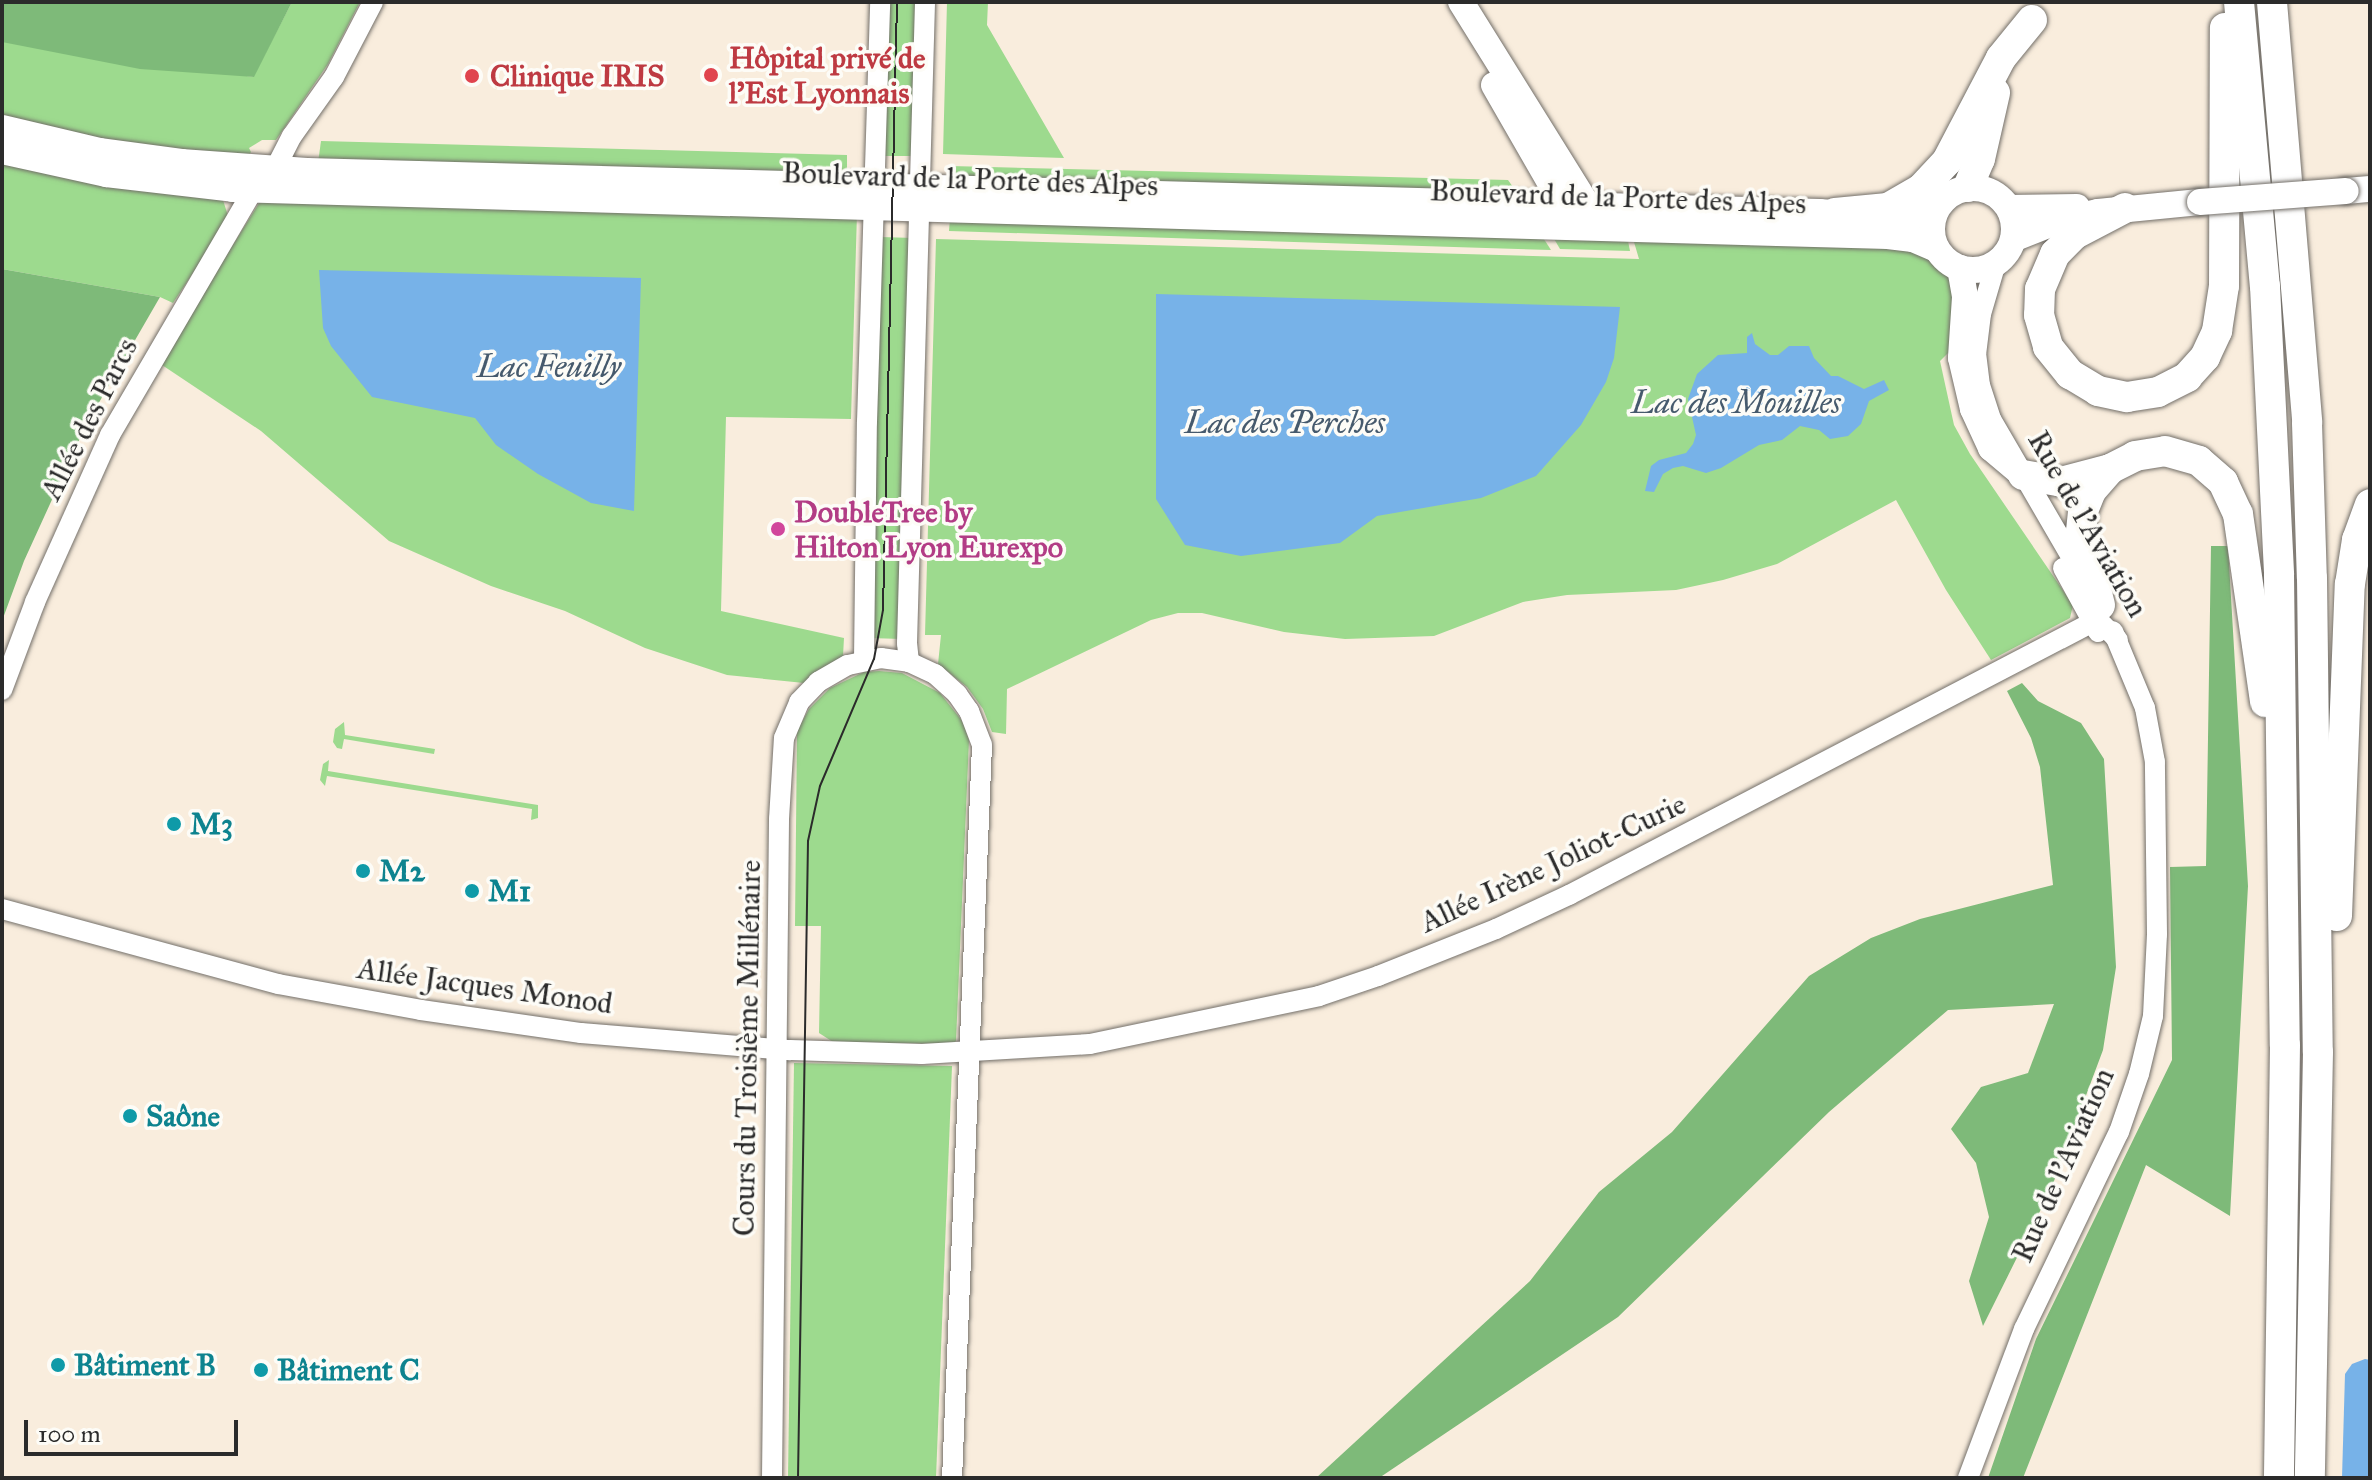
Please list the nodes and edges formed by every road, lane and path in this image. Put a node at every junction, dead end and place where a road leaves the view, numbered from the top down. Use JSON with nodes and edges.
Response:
{"nodes":[{"id":1,"x":373,"y":2,"type":"edge"},
{"id":2,"x":880,"y":2,"type":"edge"},
{"id":3,"x":925,"y":2,"type":"edge"},
{"id":4,"x":1446,"y":2,"type":"edge"},
{"id":5,"x":1461,"y":2,"type":"edge"},
{"id":6,"x":2225,"y":2,"type":"edge"},
{"id":7,"x":2239,"y":2,"type":"edge"},
{"id":8,"x":2272,"y":2,"type":"edge"},
{"id":9,"x":2040,"y":11,"type":"edge"},
{"id":10,"x":2,"y":128,"type":"edge"},
{"id":11,"x":2,"y":151,"type":"edge"},
{"id":12,"x":275,"y":169,"type":"junction"},
{"id":13,"x":1968,"y":187,"type":"junction"},
{"id":14,"x":254,"y":189,"type":"junction"},
{"id":15,"x":2358,"y":190,"type":"edge"},
{"id":16,"x":874,"y":198,"type":"junction"},
{"id":17,"x":920,"y":198,"type":"junction"},
{"id":18,"x":1937,"y":207,"type":"junction"},
{"id":19,"x":2009,"y":208,"type":"junction"},
{"id":20,"x":2125,"y":208,"type":"junction"},
{"id":21,"x":1835,"y":213,"type":"junction"},
{"id":22,"x":1582,"y":217,"type":"junction"},
{"id":23,"x":2013,"y":239,"type":"junction"},
{"id":24,"x":1937,"y":249,"type":"junction"},
{"id":25,"x":1996,"y":263,"type":"junction"},
{"id":26,"x":1960,"y":268,"type":"junction"},
{"id":27,"x":1991,"y":448,"type":"junction"},
{"id":28,"x":2110,"y":469,"type":"junction"},
{"id":29,"x":2023,"y":475,"type":"junction"},
{"id":30,"x":2370,"y":504,"type":"edge"},
{"id":31,"x":2096,"y":614,"type":"junction"},
{"id":32,"x":864,"y":660,"type":"junction"},
{"id":33,"x":909,"y":662,"type":"junction"},
{"id":34,"x":2,"y":690,"type":"edge"},
{"id":35,"x":2154,"y":818,"type":"junction"},
{"id":36,"x":2285,"y":855,"type":"junction"},
{"id":37,"x":2,"y":909,"type":"edge"},
{"id":38,"x":777,"y":1049,"type":"junction"},
{"id":39,"x":2318,"y":1052,"type":"junction"},
{"id":40,"x":970,"y":1053,"type":"junction"},
{"id":41,"x":772,"y":1478,"type":"edge"},
{"id":42,"x":952,"y":1478,"type":"edge"},
{"id":43,"x":1968,"y":1478,"type":"edge"},
{"id":44,"x":2279,"y":1478,"type":"edge"},
{"id":45,"x":2310,"y":1478,"type":"edge"}],
"edges":[{"from":1,"to":12,"type":"street"},
{"from":2,"to":16,"type":"street"},
{"from":3,"to":17,"type":"street"},
{"from":4,"to":22,"type":"main road"},
{"from":5,"to":22,"type":"main road"},
{"from":6,"to":20,"type":"highway"},
{"from":7,"to":36,"type":"highway"},
{"from":8,"to":39,"type":"highway"},
{"from":9,"to":13,"type":"highway"},
{"from":9,"to":21,"type":"highway"},
{"from":10,"to":12,"type":"main road","name":"Boulevard de la Porte des Alpes"},
{"from":11,"to":14,"type":"main road","name":"Boulevard de la Porte des Alpes"},
{"from":12,"to":14,"type":"street","name":"Allée des Parcs"},
{"from":12,"to":16,"type":"main road","name":"Boulevard de la Porte des Alpes"},
{"from":13,"to":18,"type":"main road"},
{"from":13,"to":19,"type":"main road"},
{"from":14,"to":16,"type":"main road","name":"Boulevard de la Porte des Alpes"},
{"from":14,"to":34,"type":"street","name":"Allée des Parcs"},
{"from":15,"to":20,"type":"main road","bridge":true},
{"from":16,"to":17,"type":"main road","name":"Boulevard de la Porte des Alpes"},
{"from":16,"to":32,"type":"street"},
{"from":17,"to":22,"type":"main road","name":"Boulevard de la Porte des Alpes"},
{"from":17,"to":33,"type":"street"},
{"from":18,"to":21,"type":"main road","name":"Boulevard de la Porte des Alpes"},
{"from":18,"to":24,"type":"main road"},
{"from":19,"to":20,"type":"main road"},
{"from":19,"to":23,"type":"main road"},
{"from":20,"to":23,"type":"main road"},
{"from":21,"to":22,"type":"main road","name":"Boulevard de la Porte des Alpes"},
{"from":22,"to":24,"type":"main road","name":"Boulevard de la Porte des Alpes"},
{"from":23,"to":25,"type":"main road"},
{"from":24,"to":26,"type":"main road"},
{"from":25,"to":26,"type":"main road"},
{"from":25,"to":29,"type":"street","name":"Rue de l'Aviation"},
{"from":26,"to":27,"type":"main road","name":"Rue de l'Aviation"},
{"from":27,"to":29,"type":"main road"},
{"from":27,"to":31,"type":"street","name":"Rue de l'Aviation"},
{"from":28,"to":29,"type":"highway"},
{"from":28,"to":31,"type":"highway"},
{"from":28,"to":36,"type":"highway"},
{"from":29,"to":31,"type":"street","name":"Rue de l'Aviation"},
{"from":30,"to":39,"type":"highway"},
{"from":31,"to":35,"type":"street","name":"Rue de l'Aviation"},
{"from":31,"to":35,"type":"street","name":"Rue de l'Aviation"},
{"from":31,"to":40,"type":"street","name":"Allée Irène Joliot-Curie"},
{"from":32,"to":33,"type":"street","name":"Cours du Troisième Millénaire"},
{"from":32,"to":38,"type":"street","name":"Cours du Troisième Millénaire"},
{"from":33,"to":40,"type":"street","name":"Cours du Troisième Millénaire"},
{"from":35,"to":43,"type":"street","name":"Rue de l'Aviation"},
{"from":36,"to":44,"type":"highway"},
{"from":37,"to":38,"type":"street","name":"Allée Jacques Monod"},
{"from":38,"to":40,"type":"street","name":"Allée Jacques Monod"},
{"from":38,"to":41,"type":"street","name":"Cours du Troisième Millénaire"},
{"from":39,"to":45,"type":"highway"},
{"from":40,"to":42,"type":"street","name":"Cours du Troisième Millénaire"}]}
